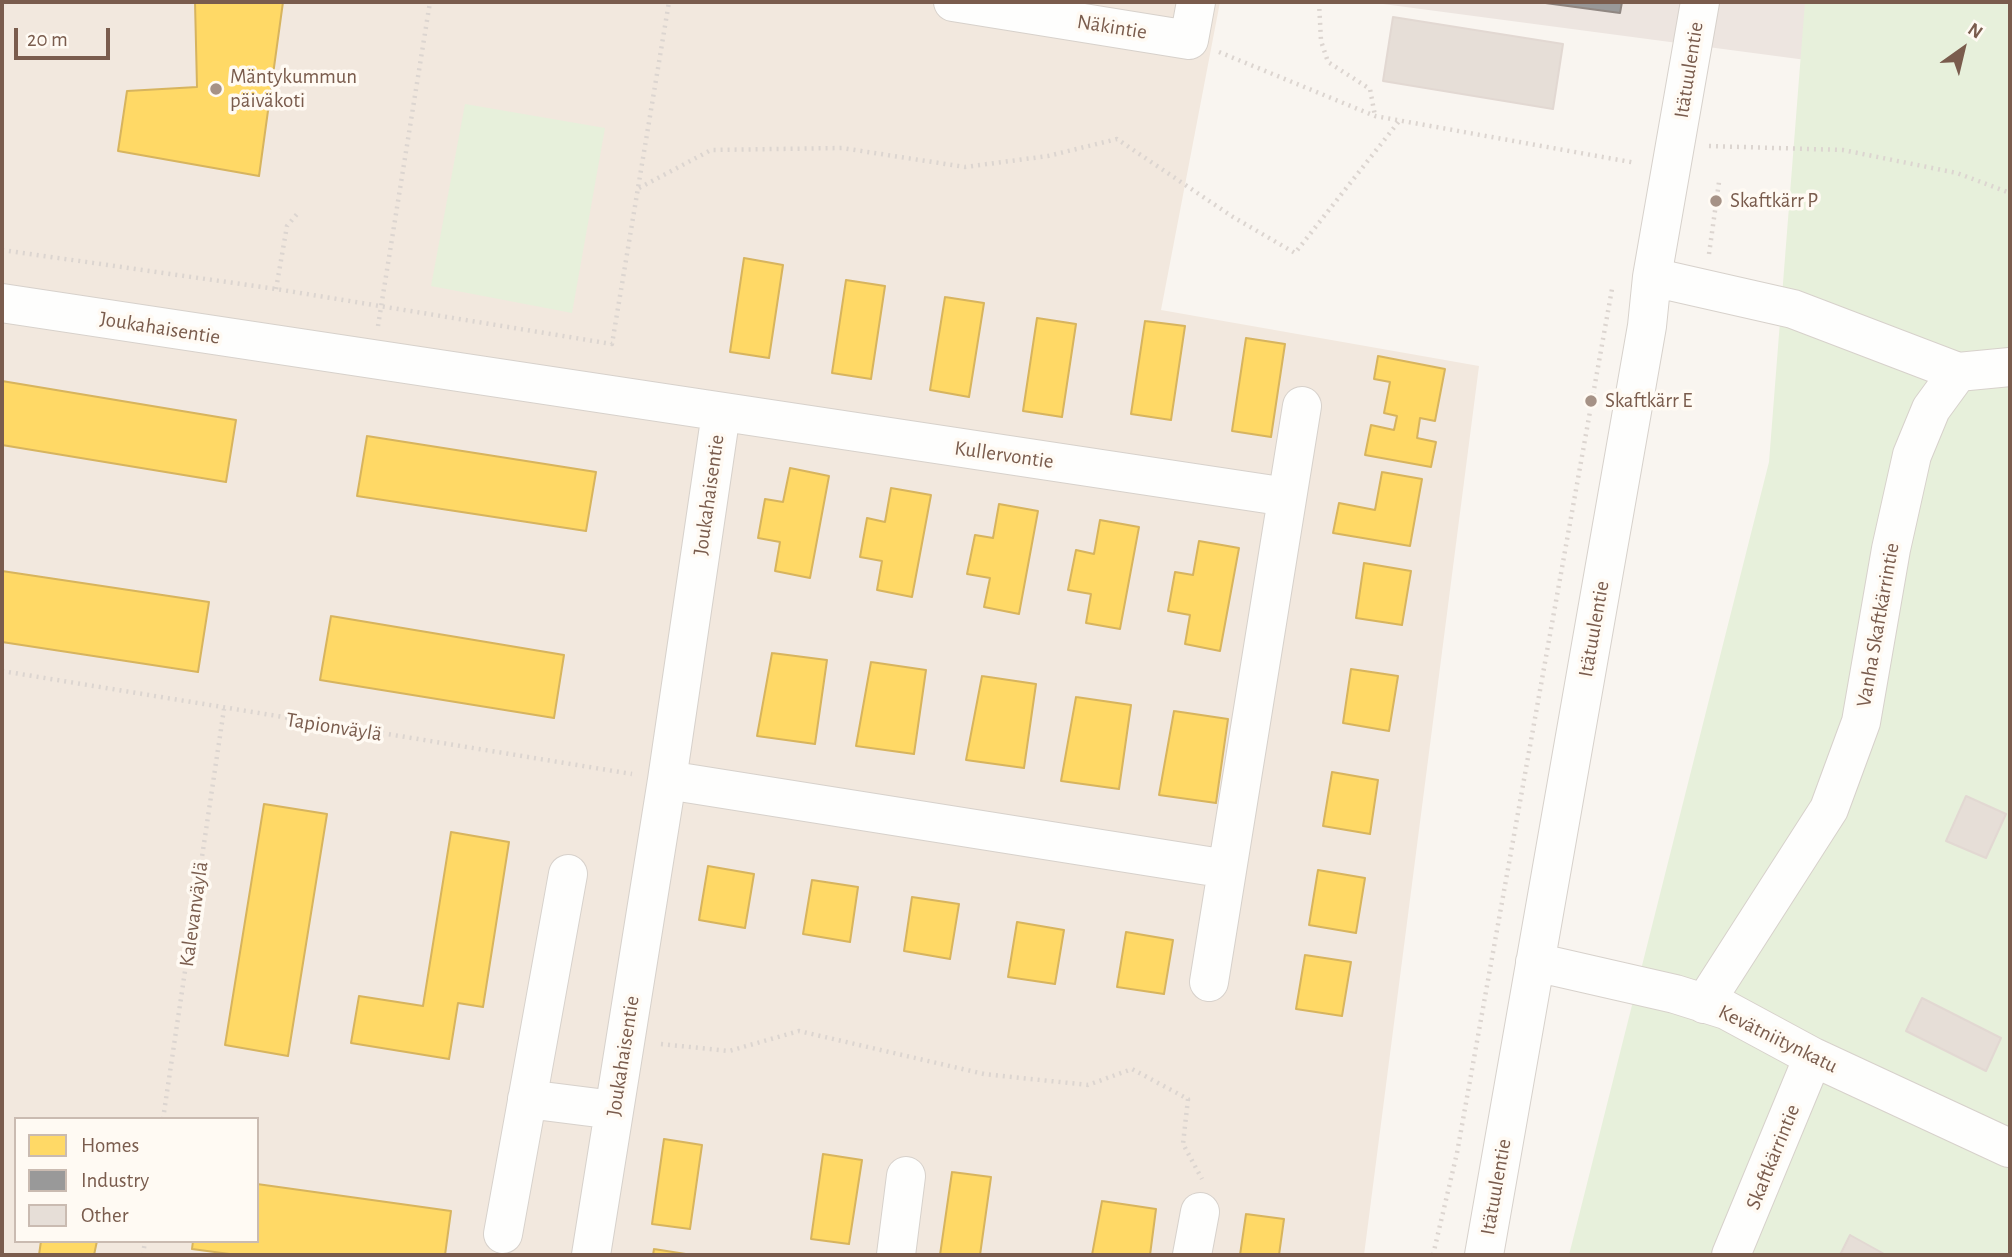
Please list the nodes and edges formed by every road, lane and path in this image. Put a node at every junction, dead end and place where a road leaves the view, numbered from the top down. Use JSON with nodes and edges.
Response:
{"nodes":[{"id":1,"x":430,"y":2,"type":"edge"},
{"id":2,"x":668,"y":2,"type":"edge"},
{"id":3,"x":953,"y":2,"type":"edge"},
{"id":4,"x":1196,"y":2,"type":"edge"},
{"id":5,"x":1319,"y":2,"type":"edge"},
{"id":6,"x":1700,"y":2,"type":"edge"},
{"id":7,"x":1189,"y":40,"type":"junction"},
{"id":8,"x":1375,"y":116,"type":"junction"},
{"id":9,"x":1400,"y":120,"type":"junction"},
{"id":10,"x":1676,"y":145,"type":"junction"},
{"id":11,"x":1638,"y":149,"type":"dead end"},
{"id":12,"x":1636,"y":163,"type":"junction"},
{"id":13,"x":1634,"y":176,"type":"dead end"},
{"id":14,"x":638,"y":188,"type":"junction"},
{"id":15,"x":2010,"y":193,"type":"edge"},
{"id":16,"x":297,"y":214,"type":"dead end"},
{"id":17,"x":2,"y":250,"type":"edge"},
{"id":18,"x":1652,"y":277,"type":"junction"},
{"id":19,"x":1614,"y":282,"type":"dead end"},
{"id":20,"x":276,"y":289,"type":"junction"},
{"id":21,"x":2,"y":303,"type":"edge"},
{"id":22,"x":381,"y":306,"type":"junction"},
{"id":23,"x":372,"y":360,"type":"junction"},
{"id":24,"x":2010,"y":367,"type":"edge"},
{"id":25,"x":1958,"y":372,"type":"junction"},
{"id":26,"x":1301,"y":406,"type":"dead end"},
{"id":27,"x":721,"y":413,"type":"junction"},
{"id":28,"x":1287,"y":498,"type":"junction"},
{"id":29,"x":2,"y":671,"type":"edge"},
{"id":30,"x":225,"y":709,"type":"junction"},
{"id":31,"x":667,"y":780,"type":"junction"},
{"id":32,"x":1227,"y":869,"type":"junction"},
{"id":33,"x":568,"y":874,"type":"dead end"},
{"id":34,"x":1535,"y":962,"type":"junction"},
{"id":35,"x":1209,"y":982,"type":"dead end"},
{"id":36,"x":1704,"y":1004,"type":"junction"},
{"id":37,"x":625,"y":1040,"type":"junction"},
{"id":38,"x":1813,"y":1057,"type":"junction"},
{"id":39,"x":527,"y":1099,"type":"junction"},
{"id":40,"x":614,"y":1110,"type":"junction"},
{"id":41,"x":163,"y":1117,"type":"edge"},
{"id":42,"x":2009,"y":1148,"type":"edge"},
{"id":43,"x":906,"y":1176,"type":"dead end"},
{"id":44,"x":1200,"y":1212,"type":"joint"},
{"id":45,"x":503,"y":1234,"type":"dead end"},
{"id":46,"x":591,"y":1255,"type":"edge"},
{"id":47,"x":896,"y":1255,"type":"edge"},
{"id":48,"x":1192,"y":1255,"type":"edge"},
{"id":49,"x":1433,"y":1255,"type":"edge"},
{"id":50,"x":1484,"y":1255,"type":"edge"},
{"id":51,"x":1731,"y":1255,"type":"edge"}],
"edges":[{"from":1,"to":22,"type":"path"},
{"from":2,"to":14,"type":"path"},
{"from":3,"to":7,"type":"street","name":"Näkintie"},
{"from":4,"to":7,"type":"street"},
{"from":5,"to":8,"type":"path"},
{"from":6,"to":10,"type":"street","name":"Itätuulentie"},
{"from":7,"to":8,"type":"path"},
{"from":8,"to":9,"type":"path"},
{"from":9,"to":12,"type":"path"},
{"from":9,"to":14,"type":"path"},
{"from":10,"to":15,"type":"path"},
{"from":10,"to":18,"type":"street","name":"Itätuulentie"},
{"from":11,"to":12,"type":"path"},
{"from":12,"to":13,"type":"path"},
{"from":14,"to":22,"type":"path"},
{"from":16,"to":20,"type":"path"},
{"from":17,"to":20,"type":"path"},
{"from":18,"to":25,"type":"street"},
{"from":18,"to":34,"type":"street","name":"Itätuulentie"},
{"from":19,"to":49,"type":"path"},
{"from":20,"to":22,"type":"path"},
{"from":21,"to":23,"type":"street","name":"Joukahaisentie"},
{"from":22,"to":23,"type":"path"},
{"from":23,"to":27,"type":"street","name":"Joukahaisentie"},
{"from":24,"to":25,"type":"street"},
{"from":25,"to":36,"type":"street","name":"Vanha Skaftkärrintie"},
{"from":26,"to":28,"type":"street"},
{"from":27,"to":28,"type":"street","name":"Kullervontie"},
{"from":27,"to":31,"type":"street","name":"Joukahaisentie"},
{"from":28,"to":32,"type":"street"},
{"from":29,"to":30,"type":"path","name":"Tapionväylä"},
{"from":30,"to":31,"type":"path","name":"Tapionväylä"},
{"from":30,"to":41,"type":"path","name":"Kalevanväylä"},
{"from":31,"to":32,"type":"street"},
{"from":31,"to":37,"type":"street","name":"Joukahaisentie"},
{"from":32,"to":35,"type":"street"},
{"from":33,"to":39,"type":"street"},
{"from":34,"to":36,"type":"street","name":"Kevätniitynkatu"},
{"from":34,"to":50,"type":"street","name":"Itätuulentie"},
{"from":36,"to":38,"type":"street","name":"Kevätniitynkatu"},
{"from":37,"to":40,"type":"street","name":"Joukahaisentie"},
{"from":37,"to":44,"type":"path"},
{"from":38,"to":42,"type":"street","name":"Kevätniitynkatu"},
{"from":38,"to":51,"type":"street","name":"Skaftkärrintie"},
{"from":39,"to":40,"type":"street"},
{"from":39,"to":45,"type":"street"},
{"from":40,"to":46,"type":"street","name":"Joukahaisentie"},
{"from":43,"to":47,"type":"street"},
{"from":44,"to":48,"type":"street"}]}
